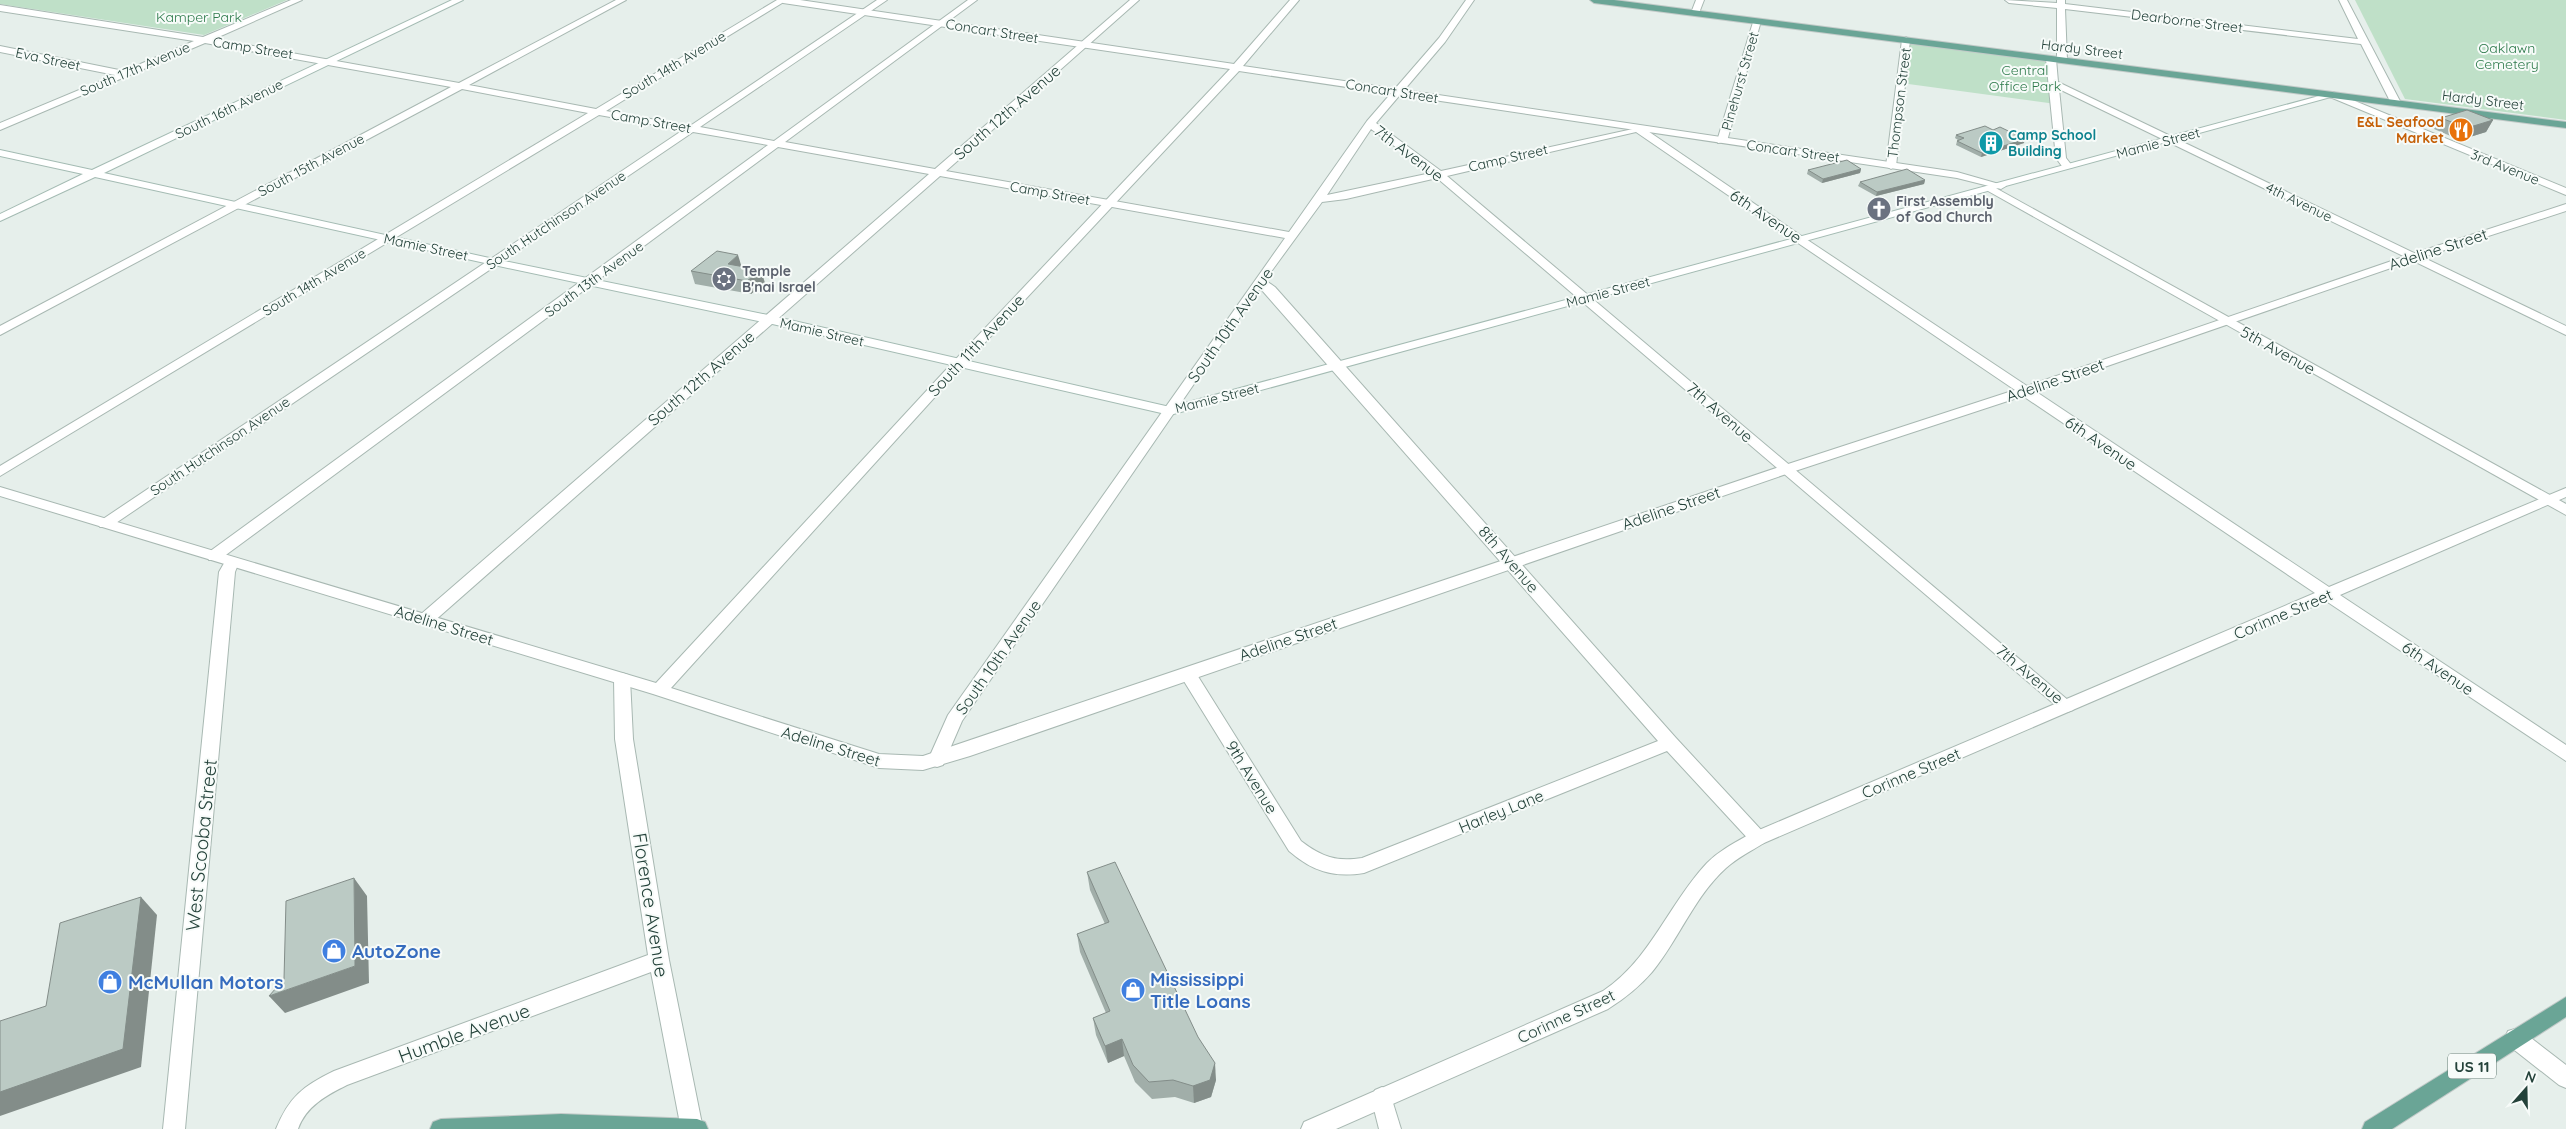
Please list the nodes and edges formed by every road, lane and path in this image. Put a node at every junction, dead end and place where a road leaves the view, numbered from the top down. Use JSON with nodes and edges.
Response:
{"nodes":[{"id":1,"x":298,"y":0,"type":"edge"},
{"id":2,"x":459,"y":0,"type":"edge"},
{"id":3,"x":622,"y":0,"type":"edge"},
{"id":4,"x":783,"y":0,"type":"edge"},
{"id":5,"x":883,"y":0,"type":"edge"},
{"id":6,"x":972,"y":0,"type":"edge"},
{"id":7,"x":1135,"y":0,"type":"edge"},
{"id":8,"x":1295,"y":0,"type":"edge"},
{"id":9,"x":1470,"y":0,"type":"edge"},
{"id":10,"x":1594,"y":0,"type":"edge"},
{"id":11,"x":1700,"y":0,"type":"edge"},
{"id":12,"x":2010,"y":0,"type":"edge"},
{"id":13,"x":2343,"y":0,"type":"edge"},
{"id":14,"x":2061,"y":3,"type":"edge"},
{"id":15,"x":5,"y":5,"type":"edge"},
{"id":16,"x":864,"y":12,"type":"junction"},
{"id":17,"x":1694,"y":13,"type":"junction"},
{"id":18,"x":1757,"y":21,"type":"junction"},
{"id":19,"x":941,"y":23,"type":"junction"},
{"id":20,"x":203,"y":40,"type":"junction"},
{"id":21,"x":1906,"y":40,"type":"junction"},
{"id":22,"x":2365,"y":42,"type":"junction"},
{"id":23,"x":1085,"y":45,"type":"junction"},
{"id":24,"x":0,"y":49,"type":"edge"},
{"id":25,"x":2052,"y":59,"type":"junction"},
{"id":26,"x":2062,"y":60,"type":"junction"},
{"id":27,"x":328,"y":61,"type":"junction"},
{"id":28,"x":1236,"y":68,"type":"junction"},
{"id":29,"x":126,"y":74,"type":"junction"},
{"id":30,"x":2055,"y":84,"type":"junction"},
{"id":31,"x":458,"y":86,"type":"junction"},
{"id":32,"x":1396,"y":92,"type":"junction"},
{"id":33,"x":2333,"y":95,"type":"junction"},
{"id":34,"x":2396,"y":103,"type":"junction"},
{"id":35,"x":597,"y":112,"type":"junction"},
{"id":36,"x":1370,"y":123,"type":"junction"},
{"id":37,"x":2566,"y":125,"type":"edge"},
{"id":38,"x":0,"y":127,"type":"edge"},
{"id":39,"x":691,"y":128,"type":"junction"},
{"id":40,"x":1638,"y":129,"type":"junction"},
{"id":41,"x":2169,"y":139,"type":"junction"},
{"id":42,"x":1722,"y":141,"type":"junction"},
{"id":43,"x":776,"y":143,"type":"junction"},
{"id":44,"x":0,"y":153,"type":"edge"},
{"id":45,"x":1891,"y":166,"type":"junction"},
{"id":46,"x":2068,"y":167,"type":"junction"},
{"id":47,"x":937,"y":172,"type":"junction"},
{"id":48,"x":93,"y":174,"type":"junction"},
{"id":49,"x":1438,"y":174,"type":"junction"},
{"id":50,"x":1996,"y":188,"type":"junction"},
{"id":51,"x":2566,"y":192,"type":"edge"},
{"id":52,"x":1319,"y":199,"type":"junction"},
{"id":53,"x":1108,"y":203,"type":"junction"},
{"id":54,"x":235,"y":205,"type":"junction"},
{"id":55,"x":2566,"y":207,"type":"edge"},
{"id":56,"x":0,"y":218,"type":"edge"},
{"id":57,"x":1293,"y":236,"type":"junction"},
{"id":58,"x":386,"y":238,"type":"junction"},
{"id":59,"x":1799,"y":239,"type":"junction"},
{"id":60,"x":2413,"y":257,"type":"junction"},
{"id":61,"x":494,"y":262,"type":"junction"},
{"id":62,"x":1259,"y":281,"type":"junction"},
{"id":63,"x":589,"y":282,"type":"junction"},
{"id":64,"x":1585,"y":298,"type":"junction"},
{"id":65,"x":768,"y":320,"type":"junction"},
{"id":66,"x":2227,"y":322,"type":"junction"},
{"id":67,"x":0,"y":330,"type":"edge"},
{"id":68,"x":2566,"y":331,"type":"edge"},
{"id":69,"x":959,"y":363,"type":"junction"},
{"id":70,"x":1338,"y":366,"type":"junction"},
{"id":71,"x":2024,"y":391,"type":"junction"},
{"id":72,"x":1170,"y":411,"type":"junction"},
{"id":73,"x":1787,"y":469,"type":"junction"},
{"id":74,"x":0,"y":472,"type":"edge"},
{"id":75,"x":0,"y":491,"type":"edge"},
{"id":76,"x":2566,"y":492,"type":"edge"},
{"id":77,"x":2548,"y":500,"type":"junction"},
{"id":78,"x":2566,"y":510,"type":"edge"},
{"id":79,"x":105,"y":524,"type":"junction"},
{"id":80,"x":214,"y":556,"type":"junction"},
{"id":81,"x":232,"y":562,"type":"junction"},
{"id":82,"x":1512,"y":563,"type":"junction"},
{"id":83,"x":2328,"y":595,"type":"junction"},
{"id":84,"x":426,"y":619,"type":"junction"},
{"id":85,"x":1188,"y":674,"type":"junction"},
{"id":86,"x":622,"y":679,"type":"junction"},
{"id":87,"x":659,"y":690,"type":"junction"},
{"id":88,"x":2068,"y":706,"type":"junction"},
{"id":89,"x":1670,"y":744,"type":"junction"},
{"id":90,"x":2566,"y":754,"type":"edge"},
{"id":91,"x":937,"y":760,"type":"junction"},
{"id":92,"x":1758,"y":838,"type":"junction"},
{"id":93,"x":1329,"y":868,"type":"joint"},
{"id":94,"x":659,"y":960,"type":"junction"},
{"id":95,"x":2566,"y":1006,"type":"edge"},
{"id":96,"x":2515,"y":1038,"type":"junction"},
{"id":97,"x":2566,"y":1078,"type":"edge"},
{"id":98,"x":1382,"y":1097,"type":"junction"},
{"id":99,"x":174,"y":1129,"type":"edge"},
{"id":100,"x":287,"y":1129,"type":"edge"},
{"id":101,"x":441,"y":1129,"type":"edge"},
{"id":102,"x":692,"y":1129,"type":"edge"},
{"id":103,"x":697,"y":1129,"type":"edge"},
{"id":104,"x":1312,"y":1129,"type":"edge"},
{"id":105,"x":1390,"y":1129,"type":"edge"},
{"id":106,"x":2373,"y":1129,"type":"edge"}],
"edges":[{"from":1,"to":20,"type":"street","name":"South 17th Avenue"},
{"from":2,"to":27,"type":"street","name":"South 16th Avenue"},
{"from":3,"to":31,"type":"street","name":"South 15th Avenue"},
{"from":4,"to":16,"type":"street","name":"Concart Street"},
{"from":4,"to":35,"type":"street","name":"South 14th Avenue"},
{"from":5,"to":16,"type":"street","name":"South Hutchinson Avenue"},
{"from":6,"to":19,"type":"street","name":"South 13th Avenue"},
{"from":7,"to":23,"type":"street","name":"South 12th Avenue"},
{"from":8,"to":28,"type":"street","name":"South 11th Avenue"},
{"from":9,"to":32,"type":"street","name":"South 10th Avenue"},
{"from":10,"to":17,"type":"main road","name":"Hardy Street"},
{"from":11,"to":17,"type":"street"},
{"from":12,"to":14,"type":"street","name":"Dearborne Street"},
{"from":13,"to":22,"type":"street"},
{"from":14,"to":22,"type":"street","name":"Dearborne Street"},
{"from":14,"to":26,"type":"street"},
{"from":15,"to":20,"type":"street","name":"Camp Street"},
{"from":16,"to":19,"type":"street","name":"Concart Street"},
{"from":16,"to":39,"type":"street","name":"South Hutchinson Avenue"},
{"from":17,"to":18,"type":"main road","name":"Hardy Street"},
{"from":18,"to":21,"type":"main road","name":"Hardy Street"},
{"from":18,"to":42,"type":"street","name":"Pinehurst Street"},
{"from":19,"to":23,"type":"street","name":"Concart Street"},
{"from":19,"to":43,"type":"street","name":"South 13th Avenue"},
{"from":20,"to":27,"type":"street","name":"Camp Street"},
{"from":20,"to":29,"type":"street","name":"South 17th Avenue"},
{"from":21,"to":25,"type":"main road","name":"Hardy Street"},
{"from":21,"to":45,"type":"street","name":"Thompson Street"},
{"from":22,"to":34,"type":"street"},
{"from":23,"to":28,"type":"street","name":"Concart Street"},
{"from":23,"to":47,"type":"street","name":"South 12th Avenue"},
{"from":24,"to":29,"type":"street","name":"Eva Street"},
{"from":25,"to":26,"type":"main road","name":"Hardy Street"},
{"from":25,"to":30,"type":"street"},
{"from":26,"to":33,"type":"main road","name":"Hardy Street"},
{"from":27,"to":31,"type":"street","name":"Camp Street"},
{"from":27,"to":48,"type":"street","name":"South 16th Avenue"},
{"from":28,"to":32,"type":"street","name":"Concart Street"},
{"from":28,"to":53,"type":"street","name":"South 11th Avenue"},
{"from":29,"to":38,"type":"street","name":"South 17th Avenue"},
{"from":30,"to":41,"type":"street","name":"4th Avenue"},
{"from":30,"to":46,"type":"street"},
{"from":31,"to":35,"type":"street","name":"Camp Street"},
{"from":31,"to":54,"type":"street","name":"South 15th Avenue"},
{"from":32,"to":36,"type":"street","name":"South 10th Avenue"},
{"from":32,"to":40,"type":"street","name":"Concart Street"},
{"from":33,"to":34,"type":"main road","name":"Hardy Street"},
{"from":33,"to":41,"type":"street","name":"Mamie Street"},
{"from":33,"to":51,"type":"street","name":"3rd Avenue"},
{"from":34,"to":37,"type":"main road","name":"Hardy Street"},
{"from":35,"to":39,"type":"street","name":"Camp Street"},
{"from":35,"to":58,"type":"street","name":"South 14th Avenue"},
{"from":36,"to":49,"type":"street","name":"7th Avenue"},
{"from":36,"to":52,"type":"street","name":"South 10th Avenue"},
{"from":39,"to":43,"type":"street","name":"Camp Street"},
{"from":39,"to":61,"type":"street","name":"South Hutchinson Avenue"},
{"from":40,"to":42,"type":"street","name":"Concart Street"},
{"from":40,"to":49,"type":"street","name":"Camp Street"},
{"from":40,"to":59,"type":"street","name":"6th Avenue"},
{"from":41,"to":46,"type":"street","name":"Mamie Street"},
{"from":41,"to":60,"type":"street","name":"4th Avenue"},
{"from":42,"to":45,"type":"street","name":"Concart Street"},
{"from":43,"to":47,"type":"street","name":"Camp Street"},
{"from":43,"to":63,"type":"street","name":"South 13th Avenue"},
{"from":44,"to":48,"type":"street","name":"Mamie Street"},
{"from":45,"to":50,"type":"street","name":"Concart Street"},
{"from":46,"to":50,"type":"street","name":"Mamie Street"},
{"from":47,"to":53,"type":"street","name":"Camp Street"},
{"from":47,"to":65,"type":"street","name":"South 12th Avenue"},
{"from":48,"to":54,"type":"street","name":"Mamie Street"},
{"from":48,"to":56,"type":"street","name":"South 16th Avenue"},
{"from":49,"to":52,"type":"street","name":"Camp Street"},
{"from":49,"to":64,"type":"street","name":"7th Avenue"},
{"from":50,"to":59,"type":"street","name":"Mamie Street"},
{"from":50,"to":66,"type":"street","name":"5th Avenue"},
{"from":52,"to":57,"type":"street","name":"South 10th Avenue"},
{"from":53,"to":57,"type":"street","name":"Camp Street"},
{"from":53,"to":69,"type":"street","name":"South 11th Avenue"},
{"from":54,"to":58,"type":"street","name":"Mamie Street"},
{"from":54,"to":67,"type":"street","name":"South 15th Avenue"},
{"from":55,"to":60,"type":"street","name":"Adeline Street"},
{"from":57,"to":62,"type":"street","name":"South 10th Avenue"},
{"from":58,"to":61,"type":"street","name":"Mamie Street"},
{"from":58,"to":74,"type":"street","name":"South 14th Avenue"},
{"from":59,"to":64,"type":"street","name":"Mamie Street"},
{"from":59,"to":71,"type":"street","name":"6th Avenue"},
{"from":60,"to":66,"type":"street","name":"Adeline Street"},
{"from":60,"to":68,"type":"street","name":"4th Avenue"},
{"from":61,"to":63,"type":"street","name":"Mamie Street"},
{"from":61,"to":79,"type":"street","name":"South Hutchinson Avenue"},
{"from":62,"to":70,"type":"street","name":"8th Avenue"},
{"from":62,"to":72,"type":"street","name":"South 10th Avenue"},
{"from":63,"to":65,"type":"street","name":"Mamie Street"},
{"from":63,"to":80,"type":"street","name":"South 13th Avenue"},
{"from":64,"to":70,"type":"street","name":"Mamie Street"},
{"from":64,"to":73,"type":"street","name":"7th Avenue"},
{"from":65,"to":69,"type":"street","name":"Mamie Street"},
{"from":65,"to":84,"type":"street","name":"South 12th Avenue"},
{"from":66,"to":71,"type":"street","name":"Adeline Street"},
{"from":66,"to":77,"type":"street","name":"5th Avenue"},
{"from":69,"to":72,"type":"street","name":"Mamie Street"},
{"from":69,"to":87,"type":"street","name":"South 11th Avenue"},
{"from":70,"to":72,"type":"street","name":"Mamie Street"},
{"from":70,"to":82,"type":"street","name":"8th Avenue"},
{"from":71,"to":73,"type":"street","name":"Adeline Street"},
{"from":71,"to":83,"type":"street","name":"6th Avenue"},
{"from":72,"to":91,"type":"street","name":"South 10th Avenue"},
{"from":73,"to":82,"type":"street","name":"Adeline Street"},
{"from":73,"to":88,"type":"street","name":"7th Avenue"},
{"from":75,"to":79,"type":"street","name":"Adeline Street"},
{"from":76,"to":77,"type":"street","name":"Corinne Street"},
{"from":77,"to":78,"type":"street","name":"5th Avenue"},
{"from":77,"to":83,"type":"street","name":"Corinne Street"},
{"from":79,"to":80,"type":"street","name":"Adeline Street"},
{"from":80,"to":81,"type":"street","name":"Adeline Street"},
{"from":81,"to":84,"type":"street","name":"Adeline Street"},
{"from":81,"to":99,"type":"street","name":"West Scooba Street"},
{"from":82,"to":85,"type":"street","name":"Adeline Street"},
{"from":82,"to":89,"type":"street","name":"8th Avenue"},
{"from":83,"to":88,"type":"street","name":"Corinne Street"},
{"from":83,"to":90,"type":"street","name":"6th Avenue"},
{"from":84,"to":86,"type":"street","name":"Adeline Street"},
{"from":85,"to":91,"type":"street","name":"Adeline Street"},
{"from":85,"to":93,"type":"street","name":"9th Avenue"},
{"from":86,"to":87,"type":"street","name":"Adeline Street"},
{"from":86,"to":94,"type":"street","name":"Florence Avenue"},
{"from":87,"to":91,"type":"street","name":"Adeline Street"},
{"from":88,"to":92,"type":"street","name":"Corinne Street"},
{"from":89,"to":92,"type":"street","name":"8th Avenue"},
{"from":89,"to":93,"type":"street","name":"Harley Lane"},
{"from":92,"to":98,"type":"street","name":"Corinne Street"},
{"from":94,"to":100,"type":"street","name":"Humble Avenue"},
{"from":94,"to":102,"type":"street","name":"Florence Avenue"},
{"from":95,"to":96,"type":"main road","number":"US 11"},
{"from":96,"to":97,"type":"street"},
{"from":96,"to":106,"type":"main road","number":"US 11"},
{"from":98,"to":104,"type":"street","name":"Corinne Street"},
{"from":98,"to":105,"type":"street"},
{"from":101,"to":102,"type":"main road"},
{"from":102,"to":103,"type":"main road"}]}
